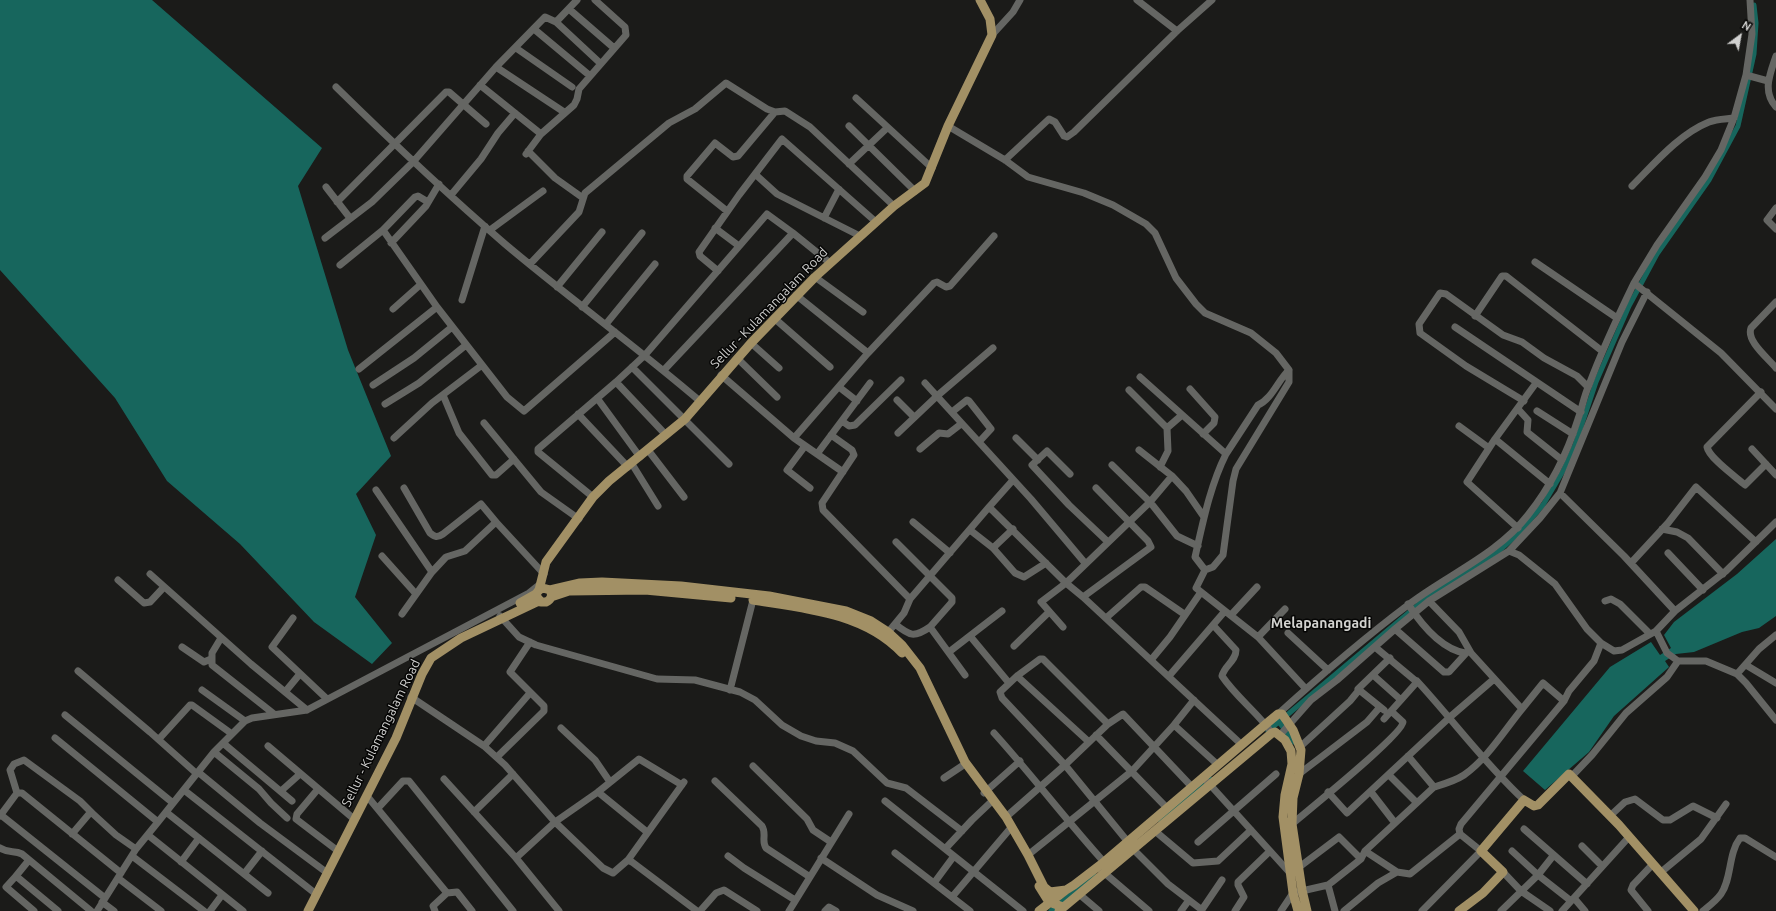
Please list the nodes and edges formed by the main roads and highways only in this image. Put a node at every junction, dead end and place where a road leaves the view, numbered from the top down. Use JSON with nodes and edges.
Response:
{"nodes":[{"id":1,"x":980,"y":0,"type":"edge"},
{"id":2,"x":543,"y":592,"type":"junction"},
{"id":3,"x":500,"y":616,"type":"junction"},
{"id":4,"x":886,"y":635,"type":"junction"},
{"id":5,"x":1279,"y":726,"type":"junction"},
{"id":6,"x":1206,"y":781,"type":"junction"},
{"id":7,"x":986,"y":792,"type":"junction"},
{"id":8,"x":1130,"y":846,"type":"junction"},
{"id":9,"x":1102,"y":868,"type":"junction"},
{"id":10,"x":1294,"y":870,"type":"junction"},
{"id":11,"x":1042,"y":888,"type":"junction"},
{"id":12,"x":1066,"y":890,"type":"junction"},
{"id":13,"x":1298,"y":892,"type":"junction"},
{"id":14,"x":1056,"y":907,"type":"edge"},
{"id":15,"x":1462,"y":910,"type":"edge"},
{"id":16,"x":308,"y":911,"type":"edge"},
{"id":17,"x":1034,"y":911,"type":"edge"},
{"id":18,"x":1039,"y":911,"type":"edge"},
{"id":19,"x":1298,"y":911,"type":"edge"},
{"id":20,"x":1307,"y":911,"type":"edge"},
{"id":21,"x":1694,"y":911,"type":"edge"}],
"edges":[{"from":1,"to":2,"type":"main road","name":"Sellur - Kulamangalam Road"},
{"from":2,"to":3,"type":"main road"},
{"from":2,"to":3,"type":"main road"},
{"from":2,"to":4,"type":"main road"},
{"from":2,"to":4,"type":"main road"},
{"from":3,"to":16,"type":"main road","name":"Sellur - Kulamangalam Road"},
{"from":4,"to":7,"type":"main road"},
{"from":4,"to":7,"type":"main road"},
{"from":5,"to":6,"type":"main road"},
{"from":5,"to":6,"type":"main road"},
{"from":5,"to":10,"type":"main road"},
{"from":5,"to":10,"type":"main road"},
{"from":6,"to":8,"type":"main road"},
{"from":6,"to":8,"type":"main road"},
{"from":7,"to":11,"type":"main road"},
{"from":7,"to":11,"type":"main road"},
{"from":8,"to":9,"type":"main road"},
{"from":9,"to":12,"type":"main road"},
{"from":9,"to":14,"type":"main road"},
{"from":10,"to":13,"type":"main road"},
{"from":11,"to":12,"type":"main road"},
{"from":11,"to":14,"type":"main road"},
{"from":11,"to":17,"type":"main road"},
{"from":12,"to":14,"type":"main road"},
{"from":13,"to":19,"type":"main road"},
{"from":13,"to":20,"type":"main road"},
{"from":14,"to":18,"type":"main road"},
{"from":15,"to":21,"type":"main road"}]}
